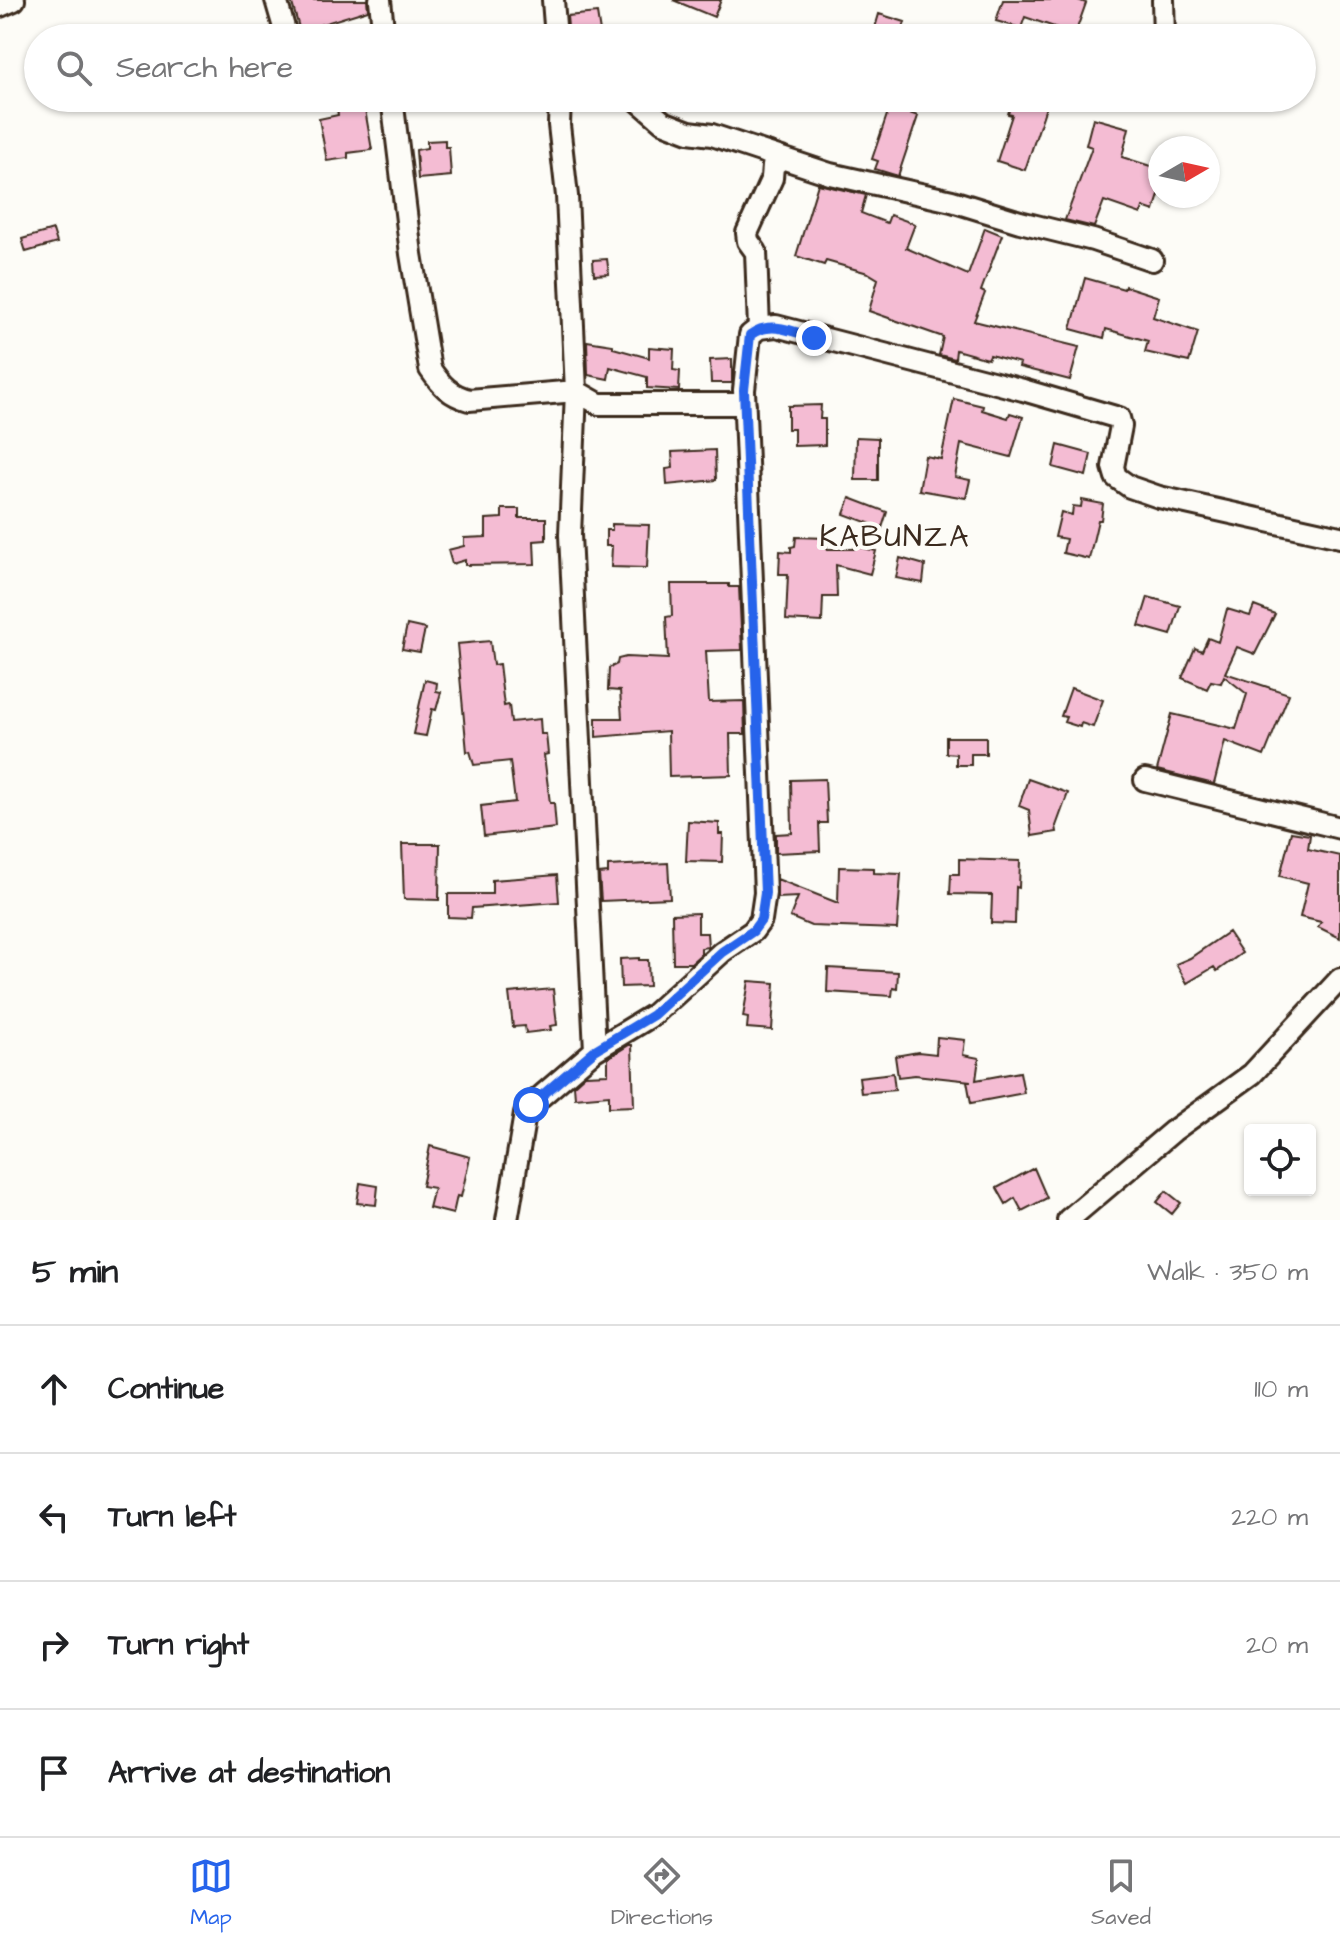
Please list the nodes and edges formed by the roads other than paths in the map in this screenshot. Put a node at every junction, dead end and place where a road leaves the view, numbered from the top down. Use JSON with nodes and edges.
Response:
{"nodes":[{"id":1,"x":14,"y":0,"type":"edge"},
{"id":2,"x":276,"y":0,"type":"edge"},
{"id":3,"x":380,"y":0,"type":"edge"},
{"id":4,"x":553,"y":0,"type":"edge"},
{"id":5,"x":1163,"y":0,"type":"edge"},
{"id":6,"x":0,"y":6,"type":"edge"},
{"id":7,"x":283,"y":24,"type":"edge"},
{"id":8,"x":383,"y":24,"type":"edge"},
{"id":9,"x":555,"y":24,"type":"edge"},
{"id":10,"x":1164,"y":24,"type":"edge"},
{"id":11,"x":394,"y":112,"type":"edge"},
{"id":12,"x":559,"y":112,"type":"edge"},
{"id":13,"x":651,"y":112,"type":"edge"},
{"id":14,"x":781,"y":159,"type":"junction"},
{"id":15,"x":1152,"y":260,"type":"dead end"},
{"id":16,"x":759,"y":328,"type":"junction"},
{"id":17,"x":576,"y":391,"type":"junction"},
{"id":18,"x":745,"y":404,"type":"junction"},
{"id":19,"x":1340,"y":537,"type":"edge"},
{"id":20,"x":1145,"y":780,"type":"dead end"},
{"id":21,"x":1340,"y":828,"type":"edge"},
{"id":22,"x":1340,"y":979,"type":"edge"},
{"id":23,"x":595,"y":1050,"type":"junction"},
{"id":24,"x":507,"y":1220,"type":"edge"},
{"id":25,"x":1068,"y":1220,"type":"edge"}],
"edges":[{"from":1,"to":6,"type":"street"},
{"from":2,"to":7,"type":"street"},
{"from":3,"to":8,"type":"street"},
{"from":4,"to":9,"type":"street"},
{"from":5,"to":10,"type":"street"},
{"from":11,"to":17,"type":"street"},
{"from":12,"to":17,"type":"street"},
{"from":13,"to":14,"type":"street"},
{"from":14,"to":15,"type":"street"},
{"from":14,"to":16,"type":"street"},
{"from":16,"to":18,"type":"street"},
{"from":16,"to":19,"type":"street"},
{"from":17,"to":18,"type":"street"},
{"from":17,"to":23,"type":"street"},
{"from":18,"to":23,"type":"street"},
{"from":20,"to":21,"type":"street"},
{"from":22,"to":25,"type":"street"},
{"from":23,"to":24,"type":"street"}]}
